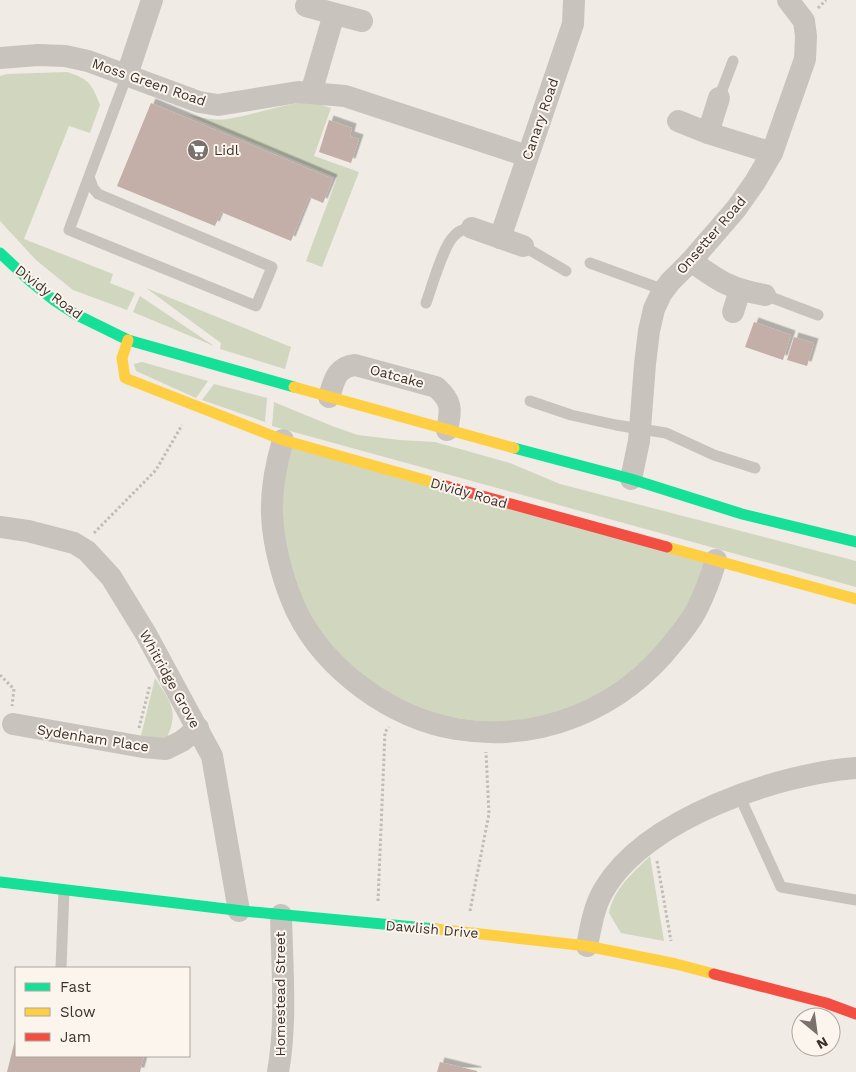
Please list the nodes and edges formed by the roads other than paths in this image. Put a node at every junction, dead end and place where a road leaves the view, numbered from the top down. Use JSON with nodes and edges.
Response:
{"nodes":[{"id":1,"x":152,"y":0,"type":"edge"},
{"id":2,"x":574,"y":0,"type":"edge"},
{"id":3,"x":788,"y":0,"type":"edge"},
{"id":4,"x":306,"y":6,"type":"dead end"},
{"id":5,"x":334,"y":14,"type":"junction"},
{"id":6,"x":362,"y":22,"type":"dead end"},
{"id":7,"x":0,"y":58,"type":"edge"},
{"id":8,"x":733,"y":62,"type":"dead end"},
{"id":9,"x":127,"y":75,"type":"junction"},
{"id":10,"x":311,"y":93,"type":"junction"},
{"id":11,"x":719,"y":98,"type":"joint"},
{"id":12,"x":678,"y":120,"type":"dead end"},
{"id":13,"x":708,"y":133,"type":"junction"},
{"id":14,"x":772,"y":153,"type":"junction"},
{"id":15,"x":527,"y":156,"type":"junction"},
{"id":16,"x":89,"y":177,"type":"junction"},
{"id":17,"x":472,"y":228,"type":"joint"},
{"id":18,"x":500,"y":238,"type":"junction"},
{"id":19,"x":523,"y":246,"type":"joint"},
{"id":20,"x":0,"y":254,"type":"edge"},
{"id":21,"x":691,"y":261,"type":"junction"},
{"id":22,"x":590,"y":263,"type":"dead end"},
{"id":23,"x":566,"y":271,"type":"dead end"},
{"id":24,"x":664,"y":290,"type":"junction"},
{"id":25,"x":740,"y":290,"type":"junction"},
{"id":26,"x":765,"y":295,"type":"joint"},
{"id":27,"x":426,"y":302,"type":"dead end"},
{"id":28,"x":733,"y":312,"type":"dead end"},
{"id":29,"x":818,"y":315,"type":"dead end"},
{"id":30,"x":128,"y":340,"type":"junction"},
{"id":31,"x":328,"y":397,"type":"junction"},
{"id":32,"x":530,"y":401,"type":"dead end"},
{"id":33,"x":640,"y":429,"type":"junction"},
{"id":34,"x":447,"y":430,"type":"junction"},
{"id":35,"x":283,"y":440,"type":"junction"},
{"id":36,"x":755,"y":468,"type":"dead end"},
{"id":37,"x":631,"y":479,"type":"junction"},
{"id":38,"x":0,"y":527,"type":"edge"},
{"id":39,"x":856,"y":542,"type":"edge"},
{"id":40,"x":716,"y":560,"type":"junction"},
{"id":41,"x":856,"y":599,"type":"edge"},
{"id":42,"x":12,"y":719,"type":"road end"},
{"id":43,"x":198,"y":728,"type":"junction"},
{"id":44,"x":856,"y":768,"type":"edge"},
{"id":45,"x":739,"y":795,"type":"junction"},
{"id":46,"x":0,"y":882,"type":"edge"},
{"id":47,"x":64,"y":890,"type":"junction"},
{"id":48,"x":856,"y":900,"type":"edge"},
{"id":49,"x":239,"y":911,"type":"junction"},
{"id":50,"x":281,"y":915,"type":"junction"},
{"id":51,"x":587,"y":946,"type":"junction"},
{"id":52,"x":61,"y":967,"type":"edge"},
{"id":53,"x":856,"y":1014,"type":"edge"},
{"id":54,"x":278,"y":1072,"type":"edge"}],
"edges":[{"from":1,"to":9,"type":"street"},
{"from":2,"to":15,"type":"street","name":"Canary Road"},
{"from":3,"to":14,"type":"street","name":"Onsetter Road"},
{"from":4,"to":5,"type":"street"},
{"from":5,"to":6,"type":"street"},
{"from":5,"to":10,"type":"street"},
{"from":7,"to":9,"type":"street","name":"Moss Green Road"},
{"from":8,"to":11,"type":"lane"},
{"from":9,"to":10,"type":"street","name":"Moss Green Road"},
{"from":9,"to":16,"type":"lane"},
{"from":10,"to":15,"type":"street","name":"Moss Green Road"},
{"from":11,"to":13,"type":"street"},
{"from":12,"to":13,"type":"street"},
{"from":13,"to":14,"type":"street"},
{"from":14,"to":21,"type":"street","name":"Onsetter Road"},
{"from":15,"to":18,"type":"street","name":"Canary Road"},
{"from":16,"to":16,"type":"lane"},
{"from":17,"to":18,"type":"street"},
{"from":17,"to":27,"type":"lane"},
{"from":18,"to":19,"type":"street"},
{"from":19,"to":23,"type":"lane"},
{"from":20,"to":30,"type":"street","name":"Dividy Road"},
{"from":21,"to":24,"type":"street","name":"Onsetter Road"},
{"from":21,"to":25,"type":"street"},
{"from":22,"to":24,"type":"lane"},
{"from":24,"to":33,"type":"street","name":"Onsetter Road"},
{"from":25,"to":26,"type":"street"},
{"from":25,"to":28,"type":"street"},
{"from":26,"to":29,"type":"lane"},
{"from":30,"to":31,"type":"street","name":"Dividy Road"},
{"from":30,"to":35,"type":"street","name":"Dividy Road"},
{"from":31,"to":34,"type":"street","name":"Dividy Road"},
{"from":31,"to":34,"type":"street","name":"Oatcake"},
{"from":32,"to":33,"type":"lane"},
{"from":33,"to":36,"type":"lane"},
{"from":33,"to":37,"type":"street","name":"Onsetter Road"},
{"from":34,"to":37,"type":"street","name":"Dividy Road"},
{"from":35,"to":40,"type":"street","name":"Dividy Road"},
{"from":35,"to":40,"type":"street"},
{"from":37,"to":39,"type":"street","name":"Dividy Road"},
{"from":38,"to":43,"type":"street","name":"Whitridge Grove"},
{"from":40,"to":41,"type":"street","name":"Dividy Road"},
{"from":42,"to":43,"type":"street","name":"Sydenham Place"},
{"from":43,"to":49,"type":"street","name":"Whitridge Grove"},
{"from":44,"to":45,"type":"street"},
{"from":45,"to":48,"type":"lane"},
{"from":45,"to":51,"type":"street"},
{"from":46,"to":47,"type":"street","name":"Dawlish Drive"},
{"from":47,"to":49,"type":"street","name":"Dawlish Drive"},
{"from":47,"to":52,"type":"lane"},
{"from":49,"to":50,"type":"street","name":"Dawlish Drive"},
{"from":50,"to":51,"type":"street","name":"Dawlish Drive"},
{"from":50,"to":54,"type":"street","name":"Homestead Street"},
{"from":51,"to":53,"type":"street","name":"Dawlish Drive"}]}
